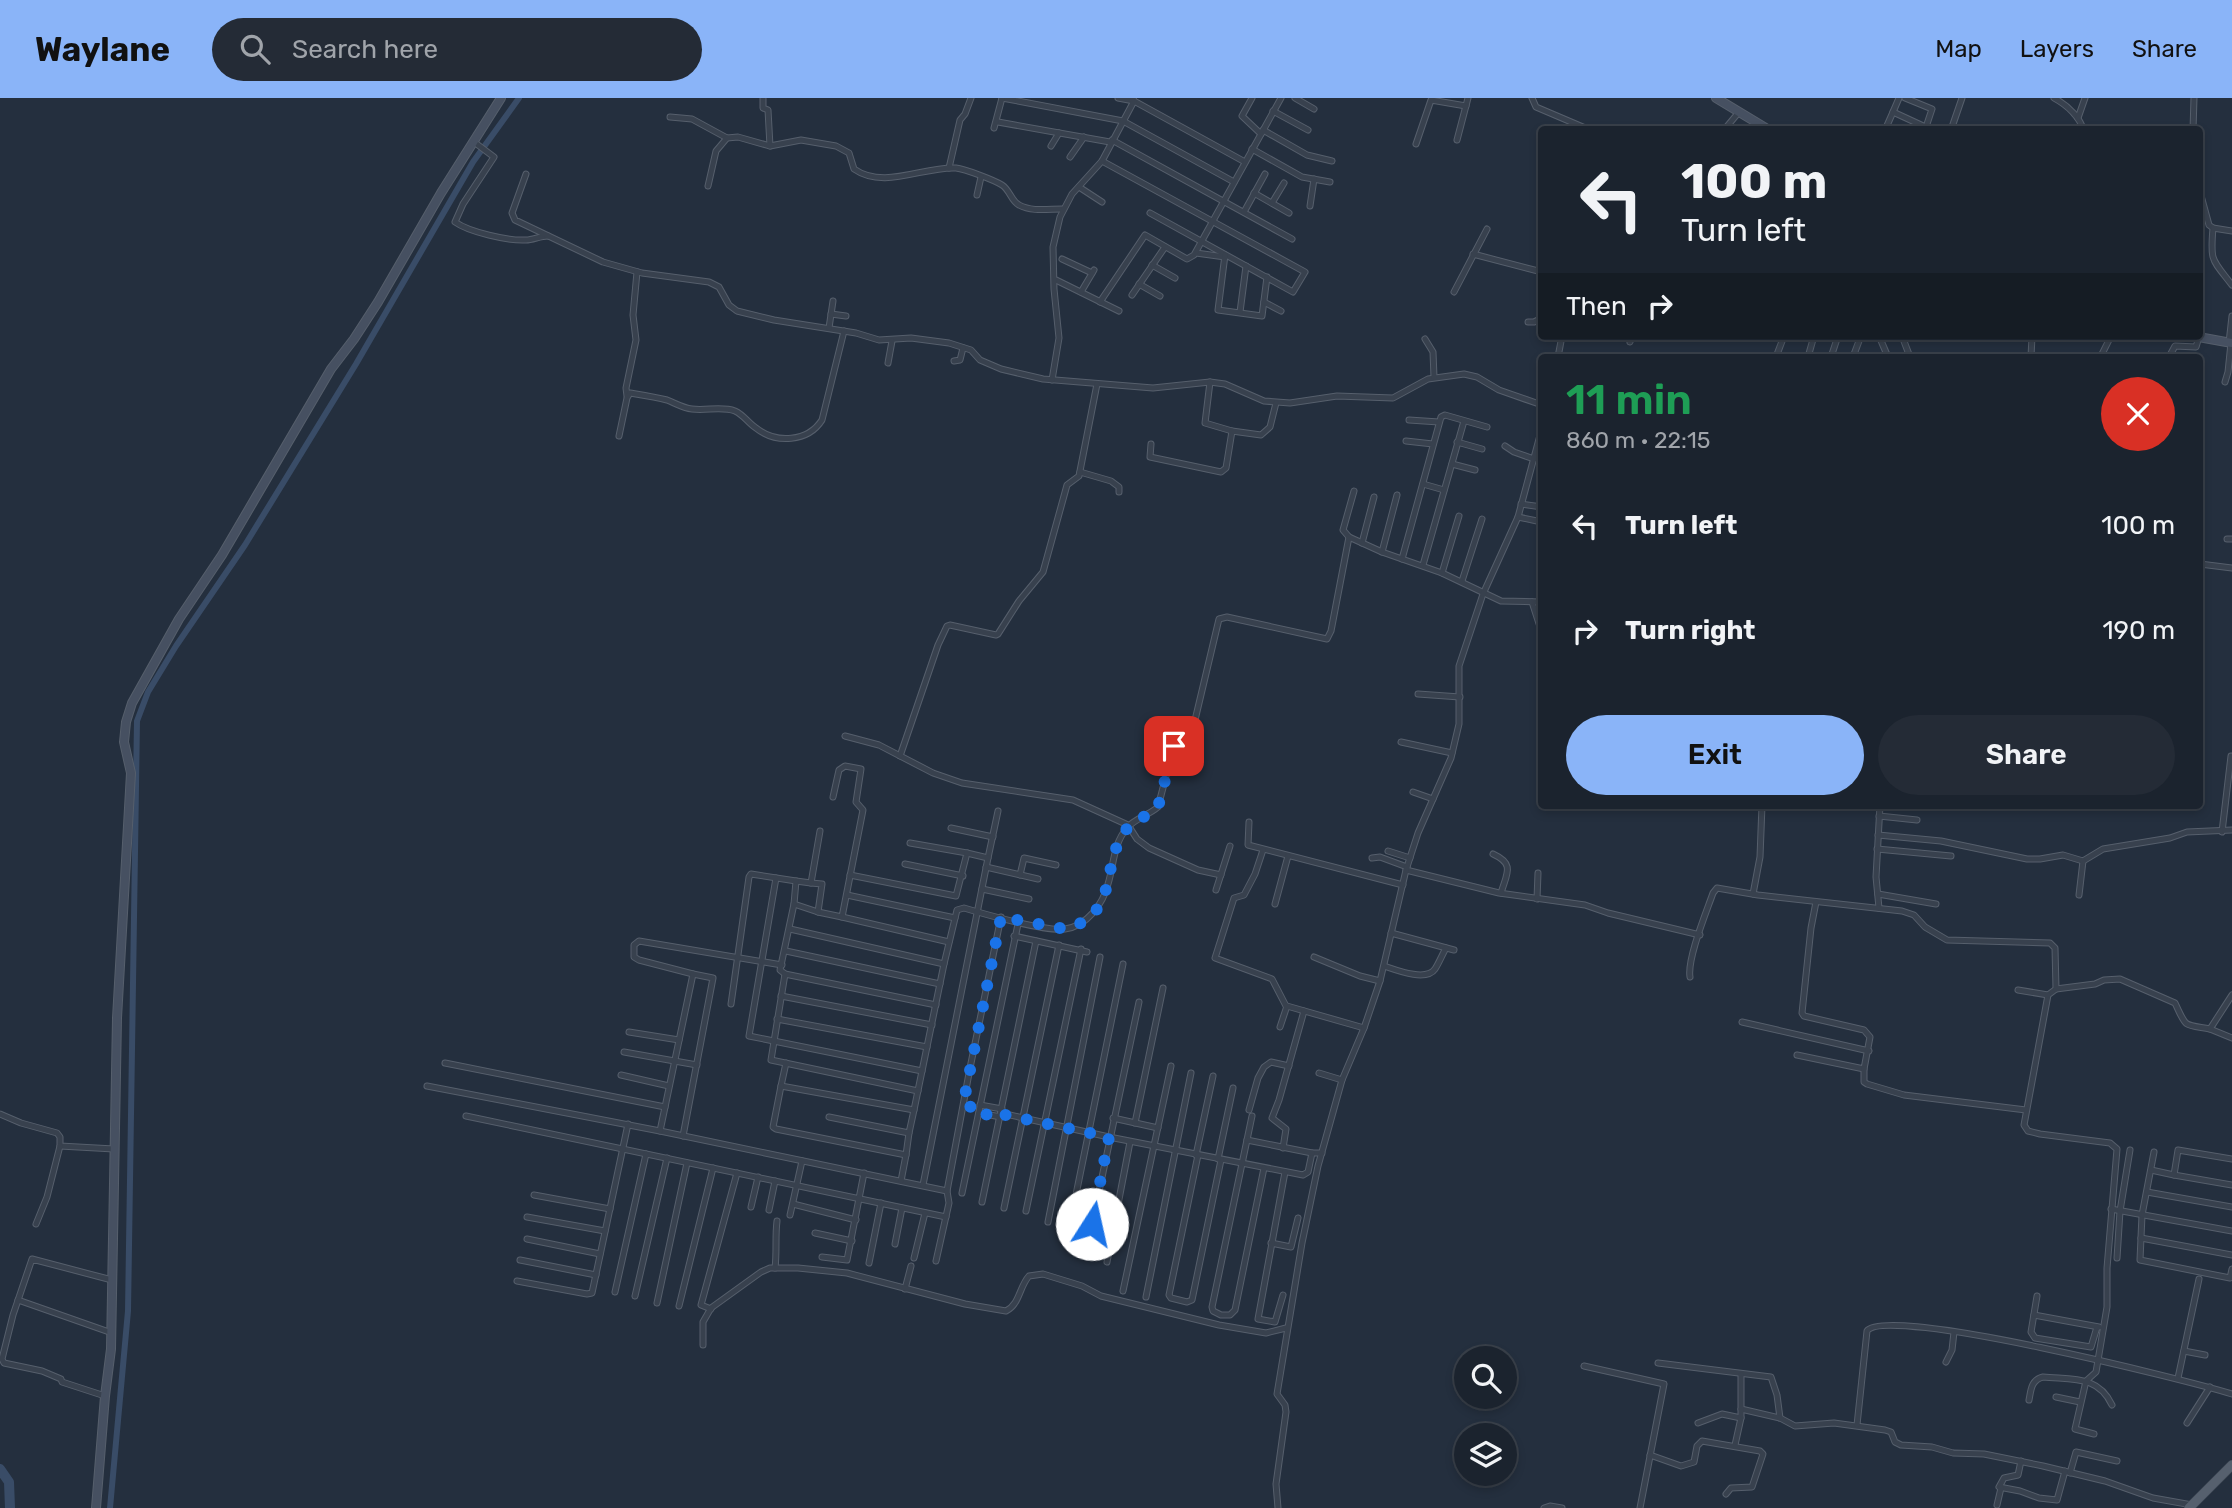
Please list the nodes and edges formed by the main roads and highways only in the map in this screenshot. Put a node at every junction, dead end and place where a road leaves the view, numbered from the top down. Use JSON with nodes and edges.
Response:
{"nodes":[{"id":1,"x":2232,"y":1465,"type":"edge"},
{"id":2,"x":2190,"y":1506,"type":"edge"}],
"edges":[{"from":1,"to":2,"type":"main road"}]}
